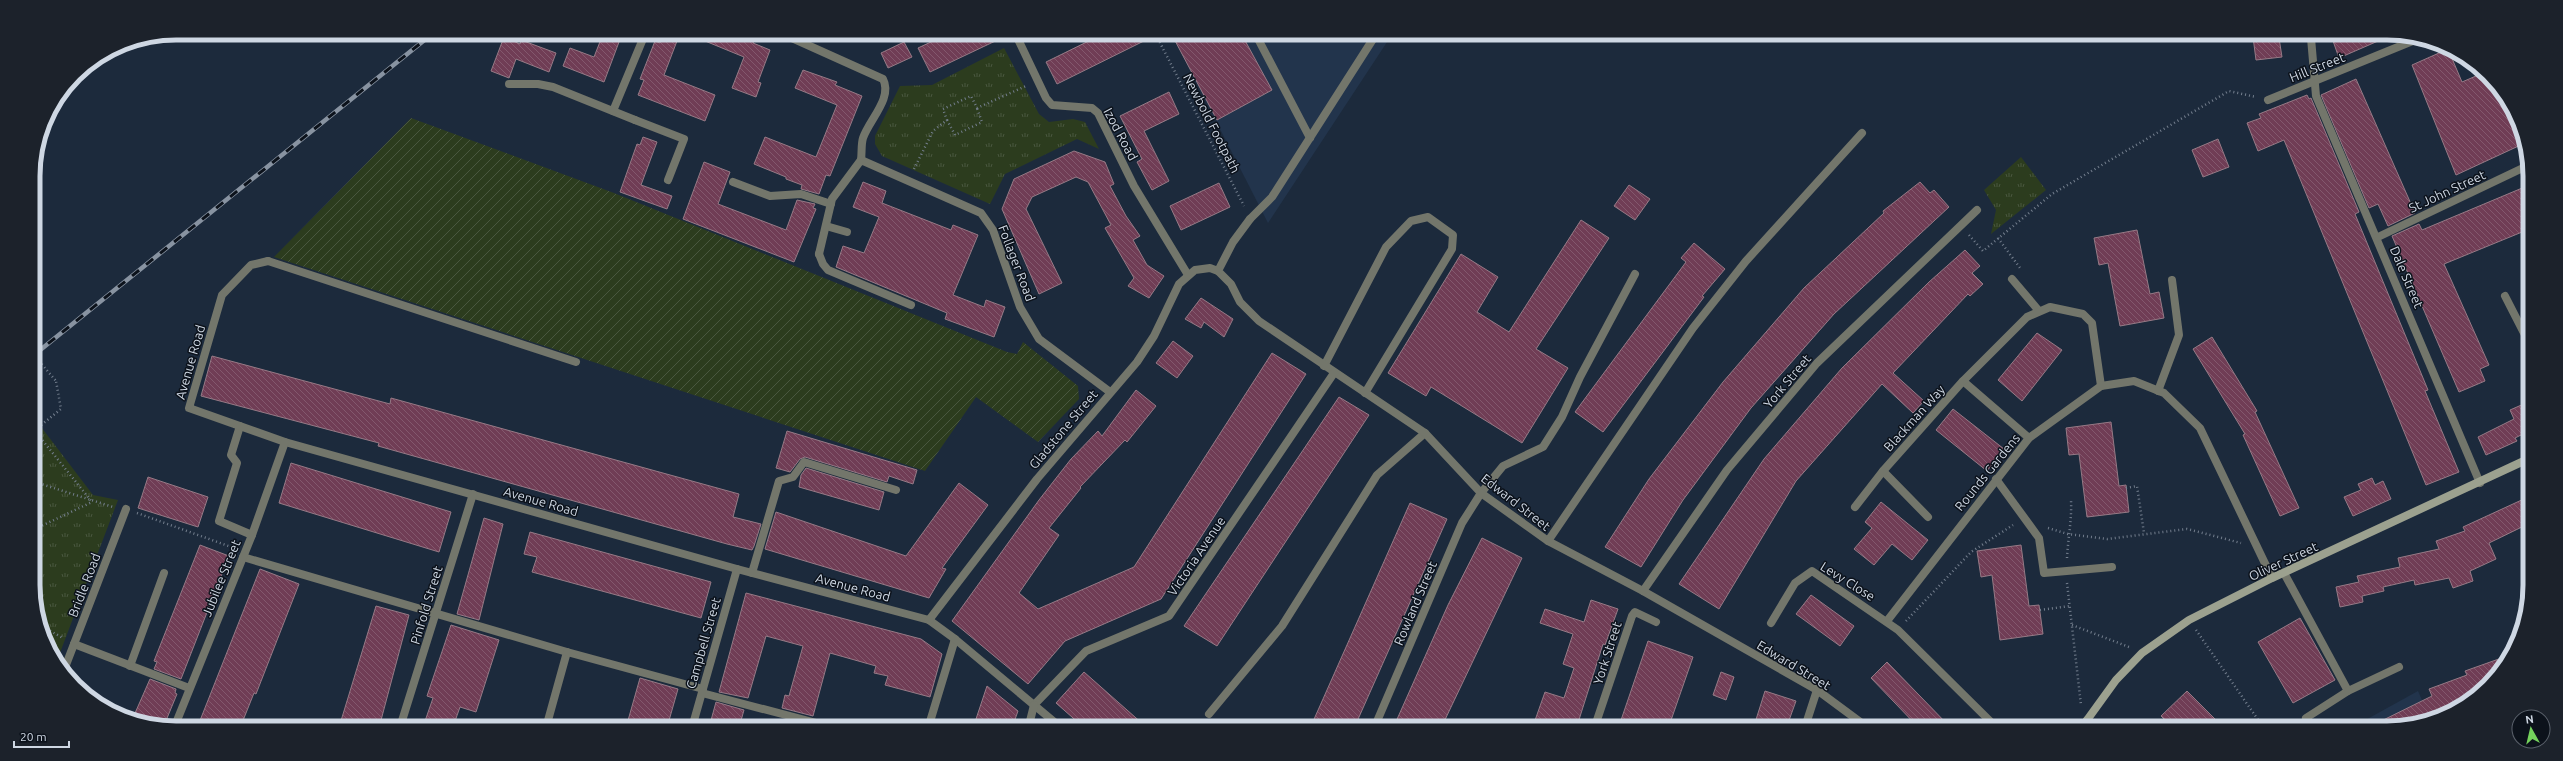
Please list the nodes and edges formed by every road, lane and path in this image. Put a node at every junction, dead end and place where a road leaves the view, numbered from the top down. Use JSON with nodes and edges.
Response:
{"nodes":[{"id":1,"x":643,"y":40,"type":"edge"},
{"id":2,"x":796,"y":40,"type":"edge"},
{"id":3,"x":1018,"y":40,"type":"edge"},
{"id":4,"x":1159,"y":40,"type":"edge"},
{"id":5,"x":1259,"y":40,"type":"edge"},
{"id":6,"x":1372,"y":40,"type":"edge"},
{"id":7,"x":2311,"y":40,"type":"edge"},
{"id":8,"x":2407,"y":41,"type":"edge"},
{"id":9,"x":1038,"y":80,"type":"junction"},
{"id":10,"x":2314,"y":81,"type":"junction"},
{"id":11,"x":509,"y":84,"type":"dead end"},
{"id":12,"x":2268,"y":100,"type":"joint"},
{"id":13,"x":977,"y":108,"type":"junction"},
{"id":14,"x":613,"y":111,"type":"junction"},
{"id":15,"x":947,"y":120,"type":"junction"},
{"id":16,"x":1862,"y":133,"type":"dead end"},
{"id":17,"x":1310,"y":138,"type":"junction"},
{"id":18,"x":861,"y":160,"type":"junction"},
{"id":19,"x":2523,"y":168,"type":"edge"},
{"id":20,"x":668,"y":180,"type":"dead end"},
{"id":21,"x":908,"y":180,"type":"junction"},
{"id":22,"x":733,"y":182,"type":"dead end"},
{"id":23,"x":831,"y":204,"type":"junction"},
{"id":24,"x":1977,"y":210,"type":"dead end"},
{"id":25,"x":1250,"y":219,"type":"junction"},
{"id":26,"x":826,"y":226,"type":"junction"},
{"id":27,"x":1960,"y":226,"type":"junction"},
{"id":28,"x":847,"y":232,"type":"dead end"},
{"id":29,"x":2378,"y":237,"type":"junction"},
{"id":30,"x":1218,"y":271,"type":"junction"},
{"id":31,"x":1635,"y":274,"type":"dead end"},
{"id":32,"x":1188,"y":275,"type":"junction"},
{"id":33,"x":2012,"y":279,"type":"dead end"},
{"id":34,"x":2172,"y":280,"type":"dead end"},
{"id":35,"x":2505,"y":296,"type":"dead end"},
{"id":36,"x":911,"y":305,"type":"dead end"},
{"id":37,"x":2040,"y":312,"type":"junction"},
{"id":38,"x":2523,"y":331,"type":"edge"},
{"id":39,"x":40,"y":362,"type":"edge"},
{"id":40,"x":576,"y":362,"type":"dead end"},
{"id":41,"x":1324,"y":366,"type":"junction"},
{"id":42,"x":1334,"y":373,"type":"junction"},
{"id":43,"x":1963,"y":381,"type":"junction"},
{"id":44,"x":2101,"y":386,"type":"junction"},
{"id":45,"x":2158,"y":391,"type":"junction"},
{"id":46,"x":1110,"y":392,"type":"junction"},
{"id":47,"x":1365,"y":393,"type":"junction"},
{"id":48,"x":240,"y":426,"type":"junction"},
{"id":49,"x":40,"y":427,"type":"edge"},
{"id":50,"x":1425,"y":434,"type":"junction"},
{"id":51,"x":40,"y":437,"type":"edge"},
{"id":52,"x":2029,"y":438,"type":"junction"},
{"id":53,"x":285,"y":442,"type":"junction"},
{"id":54,"x":2523,"y":462,"type":"edge"},
{"id":55,"x":1883,"y":470,"type":"junction"},
{"id":56,"x":1996,"y":479,"type":"junction"},
{"id":57,"x":2480,"y":483,"type":"junction"},
{"id":58,"x":40,"y":484,"type":"edge"},
{"id":59,"x":2126,"y":488,"type":"dead end"},
{"id":60,"x":896,"y":490,"type":"dead end"},
{"id":61,"x":1481,"y":492,"type":"junction"},
{"id":62,"x":473,"y":494,"type":"junction"},
{"id":63,"x":2071,"y":500,"type":"dead end"},
{"id":64,"x":92,"y":502,"type":"junction"},
{"id":65,"x":1855,"y":507,"type":"dead end"},
{"id":66,"x":126,"y":510,"type":"junction"},
{"id":67,"x":1928,"y":517,"type":"dead end"},
{"id":68,"x":2024,"y":518,"type":"junction"},
{"id":69,"x":40,"y":527,"type":"edge"},
{"id":70,"x":2144,"y":533,"type":"junction"},
{"id":71,"x":2068,"y":534,"type":"junction"},
{"id":72,"x":252,"y":535,"type":"junction"},
{"id":73,"x":1548,"y":541,"type":"junction"},
{"id":74,"x":2257,"y":547,"type":"junction"},
{"id":75,"x":233,"y":548,"type":"dead end"},
{"id":76,"x":242,"y":557,"type":"junction"},
{"id":77,"x":2112,"y":567,"type":"dead end"},
{"id":78,"x":737,"y":569,"type":"junction"},
{"id":79,"x":2066,"y":571,"type":"junction"},
{"id":80,"x":164,"y":573,"type":"dead end"},
{"id":81,"x":752,"y":573,"type":"junction"},
{"id":82,"x":2284,"y":573,"type":"junction"},
{"id":83,"x":2272,"y":578,"type":"junction"},
{"id":84,"x":1643,"y":592,"type":"junction"},
{"id":85,"x":2070,"y":606,"type":"junction"},
{"id":86,"x":2040,"y":610,"type":"dead end"},
{"id":87,"x":436,"y":613,"type":"junction"},
{"id":88,"x":928,"y":620,"type":"junction"},
{"id":89,"x":2189,"y":620,"type":"junction"},
{"id":90,"x":1887,"y":621,"type":"junction"},
{"id":91,"x":1656,"y":622,"type":"dead end"},
{"id":92,"x":1771,"y":623,"type":"dead end"},
{"id":93,"x":2072,"y":625,"type":"junction"},
{"id":94,"x":48,"y":630,"type":"edge"},
{"id":95,"x":1898,"y":630,"type":"junction"},
{"id":96,"x":956,"y":639,"type":"junction"},
{"id":97,"x":74,"y":644,"type":"junction"},
{"id":98,"x":567,"y":652,"type":"junction"},
{"id":99,"x":2142,"y":653,"type":"junction"},
{"id":100,"x":66,"y":665,"type":"edge"},
{"id":101,"x":130,"y":666,"type":"junction"},
{"id":102,"x":2398,"y":667,"type":"dead end"},
{"id":103,"x":189,"y":688,"type":"junction"},
{"id":104,"x":1817,"y":690,"type":"junction"},
{"id":105,"x":703,"y":691,"type":"junction"},
{"id":106,"x":2348,"y":691,"type":"junction"},
{"id":107,"x":1034,"y":705,"type":"junction"},
{"id":108,"x":1210,"y":714,"type":"dead end"},
{"id":109,"x":2306,"y":718,"type":"dead end"},
{"id":110,"x":177,"y":721,"type":"edge"},
{"id":111,"x":402,"y":721,"type":"edge"},
{"id":112,"x":548,"y":721,"type":"edge"},
{"id":113,"x":694,"y":721,"type":"edge"},
{"id":114,"x":810,"y":721,"type":"edge"},
{"id":115,"x":930,"y":721,"type":"edge"},
{"id":116,"x":1030,"y":721,"type":"edge"},
{"id":117,"x":1053,"y":721,"type":"edge"},
{"id":118,"x":1377,"y":721,"type":"edge"},
{"id":119,"x":1597,"y":721,"type":"edge"},
{"id":120,"x":1808,"y":721,"type":"edge"},
{"id":121,"x":1859,"y":721,"type":"edge"},
{"id":122,"x":1990,"y":721,"type":"edge"},
{"id":123,"x":2084,"y":721,"type":"edge"},
{"id":124,"x":2086,"y":721,"type":"edge"},
{"id":125,"x":2259,"y":721,"type":"edge"}],
"edges":[{"from":1,"to":14,"type":"street"},
{"from":2,"to":18,"type":"street"},
{"from":3,"to":9,"type":"street","name":"Izod Road"},
{"from":4,"to":25,"type":"path","name":"Newbold Footpath"},
{"from":5,"to":17,"type":"street"},
{"from":6,"to":17,"type":"street"},
{"from":7,"to":10,"type":"street","name":"Dale Street"},
{"from":8,"to":10,"type":"street","name":"Hill Street"},
{"from":9,"to":13,"type":"path"},
{"from":9,"to":32,"type":"street","name":"Izod Road"},
{"from":10,"to":12,"type":"street","name":"Hill Street"},
{"from":10,"to":29,"type":"street","name":"Dale Street"},
{"from":11,"to":14,"type":"street"},
{"from":12,"to":27,"type":"path"},
{"from":13,"to":15,"type":"path"},
{"from":13,"to":15,"type":"path"},
{"from":14,"to":20,"type":"street"},
{"from":15,"to":21,"type":"path"},
{"from":16,"to":73,"type":"street"},
{"from":17,"to":25,"type":"street"},
{"from":18,"to":21,"type":"street","name":"Follager Road"},
{"from":18,"to":23,"type":"street"},
{"from":19,"to":29,"type":"street","name":"St John Street"},
{"from":21,"to":46,"type":"street","name":"Follager Road"},
{"from":22,"to":23,"type":"street"},
{"from":23,"to":26,"type":"street"},
{"from":24,"to":27,"type":"street","name":"York Street"},
{"from":25,"to":30,"type":"street"},
{"from":26,"to":28,"type":"street"},
{"from":26,"to":36,"type":"street"},
{"from":27,"to":84,"type":"street","name":"York Street"},
{"from":29,"to":57,"type":"street","name":"Dale Street"},
{"from":30,"to":32,"type":"street"},
{"from":30,"to":41,"type":"street","name":"Edward Street"},
{"from":31,"to":61,"type":"street","name":"Rowland Street"},
{"from":32,"to":46,"type":"street","name":"Gladstone Street"},
{"from":33,"to":37,"type":"street"},
{"from":34,"to":45,"type":"street"},
{"from":35,"to":38,"type":"street"},
{"from":37,"to":43,"type":"street","name":"Blackman Way"},
{"from":37,"to":44,"type":"street","name":"Blackman Way"},
{"from":39,"to":49,"type":"path","bridge":true},
{"from":40,"to":48,"type":"street","name":"Avenue Road"},
{"from":41,"to":42,"type":"street","name":"Edward Street"},
{"from":41,"to":47,"type":"street"},
{"from":42,"to":47,"type":"street","name":"Edward Street"},
{"from":42,"to":107,"type":"street","name":"Victoria Avenue"},
{"from":43,"to":52,"type":"street","name":"Blackman Way"},
{"from":43,"to":55,"type":"street","name":"Blackman Way"},
{"from":44,"to":45,"type":"street","name":"Rounds Gardens"},
{"from":44,"to":52,"type":"street","name":"Rounds Gardens"},
{"from":45,"to":74,"type":"street","name":"Rounds Gardens"},
{"from":46,"to":88,"type":"street","name":"Gladstone Street"},
{"from":47,"to":50,"type":"street","name":"Edward Street"},
{"from":48,"to":53,"type":"street","name":"Avenue Road"},
{"from":48,"to":72,"type":"street"},
{"from":50,"to":61,"type":"street","name":"Edward Street"},
{"from":50,"to":108,"type":"street"},
{"from":51,"to":64,"type":"path"},
{"from":52,"to":56,"type":"street","name":"Rounds Gardens"},
{"from":53,"to":62,"type":"street","name":"Avenue Road"},
{"from":53,"to":72,"type":"street","name":"Jubilee Street"},
{"from":54,"to":57,"type":"street","name":"Oliver Street"},
{"from":55,"to":65,"type":"street","name":"Blackman Way"},
{"from":55,"to":67,"type":"street","name":"Blackman Way"},
{"from":56,"to":68,"type":"street"},
{"from":56,"to":90,"type":"street","name":"Rounds Gardens"},
{"from":57,"to":82,"type":"street","name":"Oliver Street"},
{"from":58,"to":64,"type":"path"},
{"from":59,"to":70,"type":"path"},
{"from":60,"to":81,"type":"street"},
{"from":61,"to":73,"type":"street","name":"Edward Street"},
{"from":61,"to":118,"type":"street","name":"Rowland Street"},
{"from":62,"to":78,"type":"street","name":"Avenue Road"},
{"from":62,"to":87,"type":"street","name":"Pinfold Street"},
{"from":63,"to":71,"type":"path"},
{"from":64,"to":66,"type":"path"},
{"from":64,"to":69,"type":"path"},
{"from":66,"to":75,"type":"path"},
{"from":66,"to":97,"type":"street","name":"Bridle Road"},
{"from":68,"to":71,"type":"path"},
{"from":68,"to":79,"type":"street"},
{"from":68,"to":95,"type":"path"},
{"from":70,"to":71,"type":"path"},
{"from":70,"to":74,"type":"path"},
{"from":71,"to":79,"type":"path"},
{"from":72,"to":76,"type":"street","name":"Jubilee Street"},
{"from":73,"to":84,"type":"street","name":"Edward Street"},
{"from":74,"to":83,"type":"street","name":"Rounds Gardens"},
{"from":76,"to":87,"type":"street"},
{"from":76,"to":103,"type":"street","name":"Jubilee Street"},
{"from":77,"to":79,"type":"street"},
{"from":78,"to":81,"type":"street","name":"Avenue Road"},
{"from":78,"to":105,"type":"street","name":"Campbell Street"},
{"from":79,"to":85,"type":"path"},
{"from":80,"to":101,"type":"street"},
{"from":81,"to":88,"type":"street","name":"Avenue Road"},
{"from":82,"to":83,"type":"street","name":"Oliver Street"},
{"from":82,"to":106,"type":"street"},
{"from":83,"to":89,"type":"street","name":"Oliver Street"},
{"from":84,"to":104,"type":"street","name":"Edward Street"},
{"from":85,"to":86,"type":"path"},
{"from":85,"to":93,"type":"path"},
{"from":87,"to":98,"type":"street"},
{"from":87,"to":111,"type":"street","name":"Pinfold Street"},
{"from":88,"to":96,"type":"street","name":"Avenue Road"},
{"from":89,"to":99,"type":"street","name":"Oliver Street"},
{"from":89,"to":125,"type":"path"},
{"from":90,"to":92,"type":"street","name":"Levy Close"},
{"from":90,"to":95,"type":"street"},
{"from":91,"to":119,"type":"street","name":"York Street"},
{"from":93,"to":99,"type":"path"},
{"from":93,"to":123,"type":"path"},
{"from":94,"to":97,"type":"path"},
{"from":95,"to":122,"type":"street"},
{"from":96,"to":107,"type":"street","name":"Avenue Road"},
{"from":96,"to":115,"type":"street"},
{"from":97,"to":100,"type":"street","name":"Bridle Road"},
{"from":97,"to":101,"type":"street"},
{"from":98,"to":105,"type":"street"},
{"from":98,"to":112,"type":"street"},
{"from":99,"to":124,"type":"street","name":"Oliver Street"},
{"from":101,"to":103,"type":"street"},
{"from":102,"to":106,"type":"street"},
{"from":103,"to":110,"type":"street","name":"Jubilee Street"},
{"from":104,"to":120,"type":"street"},
{"from":104,"to":121,"type":"street","name":"Edward Street"},
{"from":105,"to":113,"type":"street","name":"Campbell Street"},
{"from":105,"to":114,"type":"street"},
{"from":106,"to":109,"type":"street"},
{"from":107,"to":116,"type":"street"},
{"from":107,"to":117,"type":"street","name":"Avenue Road"}]}
